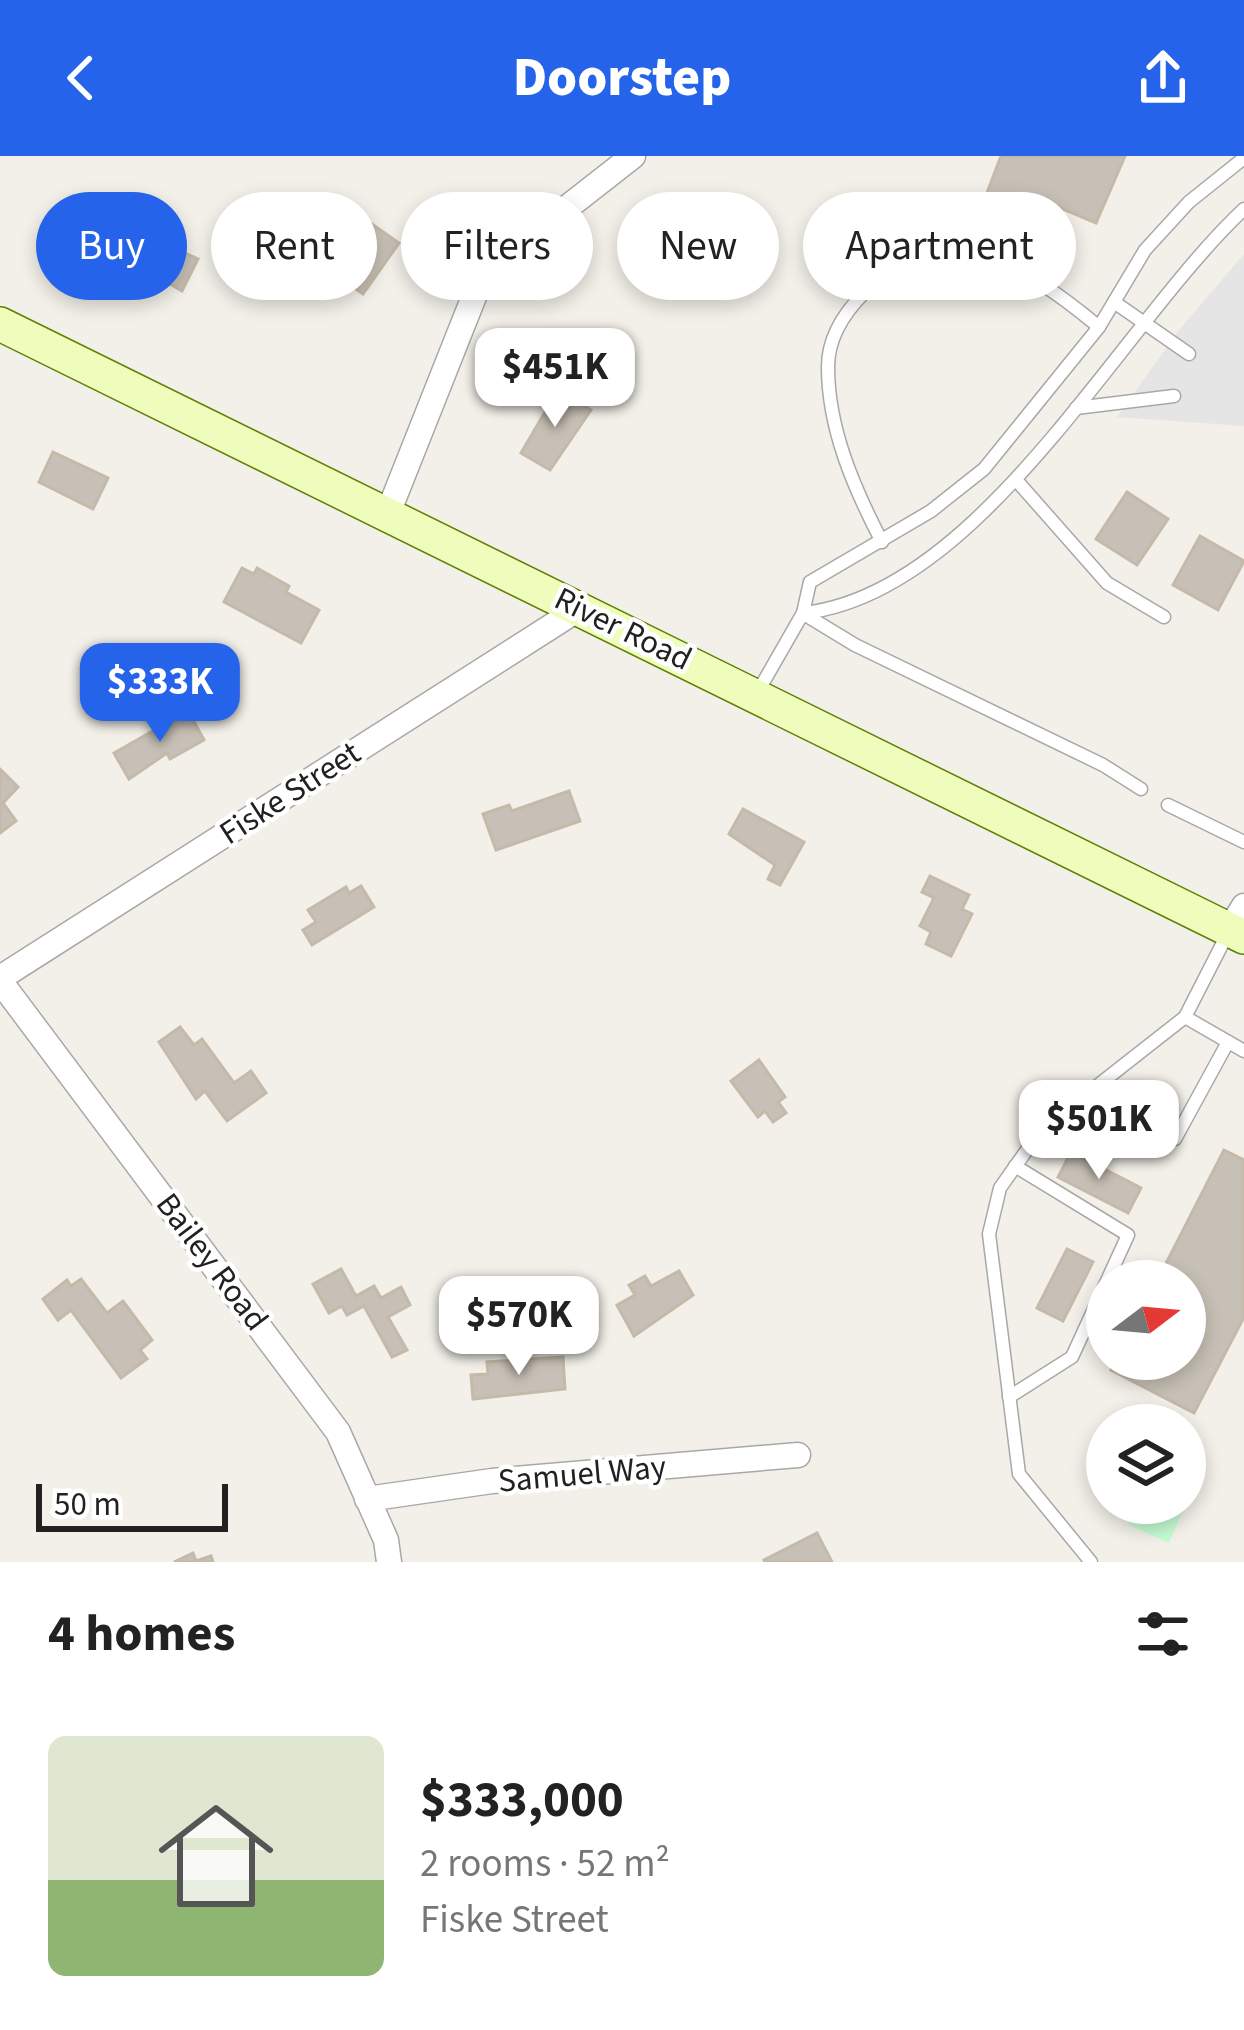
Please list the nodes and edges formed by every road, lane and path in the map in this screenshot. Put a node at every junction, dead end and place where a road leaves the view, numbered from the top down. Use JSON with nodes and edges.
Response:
{"nodes":[{"id":1,"x":632,"y":156,"type":"edge"},
{"id":2,"x":1244,"y":158,"type":"edge"},
{"id":3,"x":1244,"y":209,"type":"edge"},
{"id":4,"x":1114,"y":302,"type":"junction"},
{"id":5,"x":0,"y":324,"type":"edge"},
{"id":6,"x":1140,"y":325,"type":"junction"},
{"id":7,"x":1099,"y":327,"type":"junction"},
{"id":8,"x":1190,"y":354,"type":"dead end"},
{"id":9,"x":1174,"y":396,"type":"dead end"},
{"id":10,"x":1076,"y":408,"type":"junction"},
{"id":11,"x":1017,"y":481,"type":"junction"},
{"id":12,"x":388,"y":513,"type":"junction"},
{"id":13,"x":882,"y":542,"type":"junction"},
{"id":14,"x":580,"y":608,"type":"junction"},
{"id":15,"x":803,"y":613,"type":"junction"},
{"id":16,"x":1164,"y":617,"type":"dead end"},
{"id":17,"x":755,"y":695,"type":"junction"},
{"id":18,"x":1141,"y":789,"type":"dead end"},
{"id":19,"x":1168,"y":806,"type":"dead end"},
{"id":20,"x":1244,"y":842,"type":"edge"},
{"id":21,"x":1239,"y":924,"type":"edge"},
{"id":22,"x":0,"y":980,"type":"edge"},
{"id":23,"x":1185,"y":1017,"type":"junction"},
{"id":24,"x":1228,"y":1042,"type":"junction"},
{"id":25,"x":1244,"y":1051,"type":"edge"},
{"id":26,"x":1091,"y":1092,"type":"junction"},
{"id":27,"x":1016,"y":1166,"type":"junction"},
{"id":28,"x":1009,"y":1396,"type":"junction"},
{"id":29,"x":798,"y":1455,"type":"dead end"},
{"id":30,"x":368,"y":1498,"type":"junction"},
{"id":31,"x":389,"y":1562,"type":"edge"},
{"id":32,"x":1091,"y":1562,"type":"edge"}],
"edges":[{"from":1,"to":12,"type":"street"},
{"from":2,"to":4,"type":"lane"},
{"from":3,"to":6,"type":"lane"},
{"from":4,"to":6,"type":"lane"},
{"from":4,"to":7,"type":"lane"},
{"from":5,"to":12,"type":"main road","name":"River Road"},
{"from":6,"to":8,"type":"lane"},
{"from":6,"to":10,"type":"lane"},
{"from":7,"to":13,"type":"lane"},
{"from":7,"to":13,"type":"lane"},
{"from":9,"to":10,"type":"lane"},
{"from":10,"to":11,"type":"lane"},
{"from":11,"to":15,"type":"lane"},
{"from":11,"to":16,"type":"lane"},
{"from":12,"to":14,"type":"main road","name":"River Road"},
{"from":13,"to":15,"type":"lane"},
{"from":14,"to":17,"type":"main road","name":"River Road"},
{"from":14,"to":22,"type":"street","name":"Fiske Street"},
{"from":15,"to":17,"type":"lane"},
{"from":15,"to":18,"type":"lane"},
{"from":17,"to":21,"type":"main road","name":"River Road"},
{"from":19,"to":20,"type":"lane"},
{"from":21,"to":23,"type":"lane"},
{"from":22,"to":30,"type":"street","name":"Bailey Road"},
{"from":23,"to":24,"type":"lane"},
{"from":23,"to":26,"type":"lane"},
{"from":24,"to":25,"type":"lane"},
{"from":24,"to":26,"type":"lane"},
{"from":26,"to":27,"type":"lane"},
{"from":27,"to":28,"type":"lane"},
{"from":27,"to":28,"type":"lane"},
{"from":28,"to":32,"type":"lane"},
{"from":29,"to":30,"type":"street","name":"Samuel Way"},
{"from":30,"to":31,"type":"street","name":"Bailey Road"}]}
